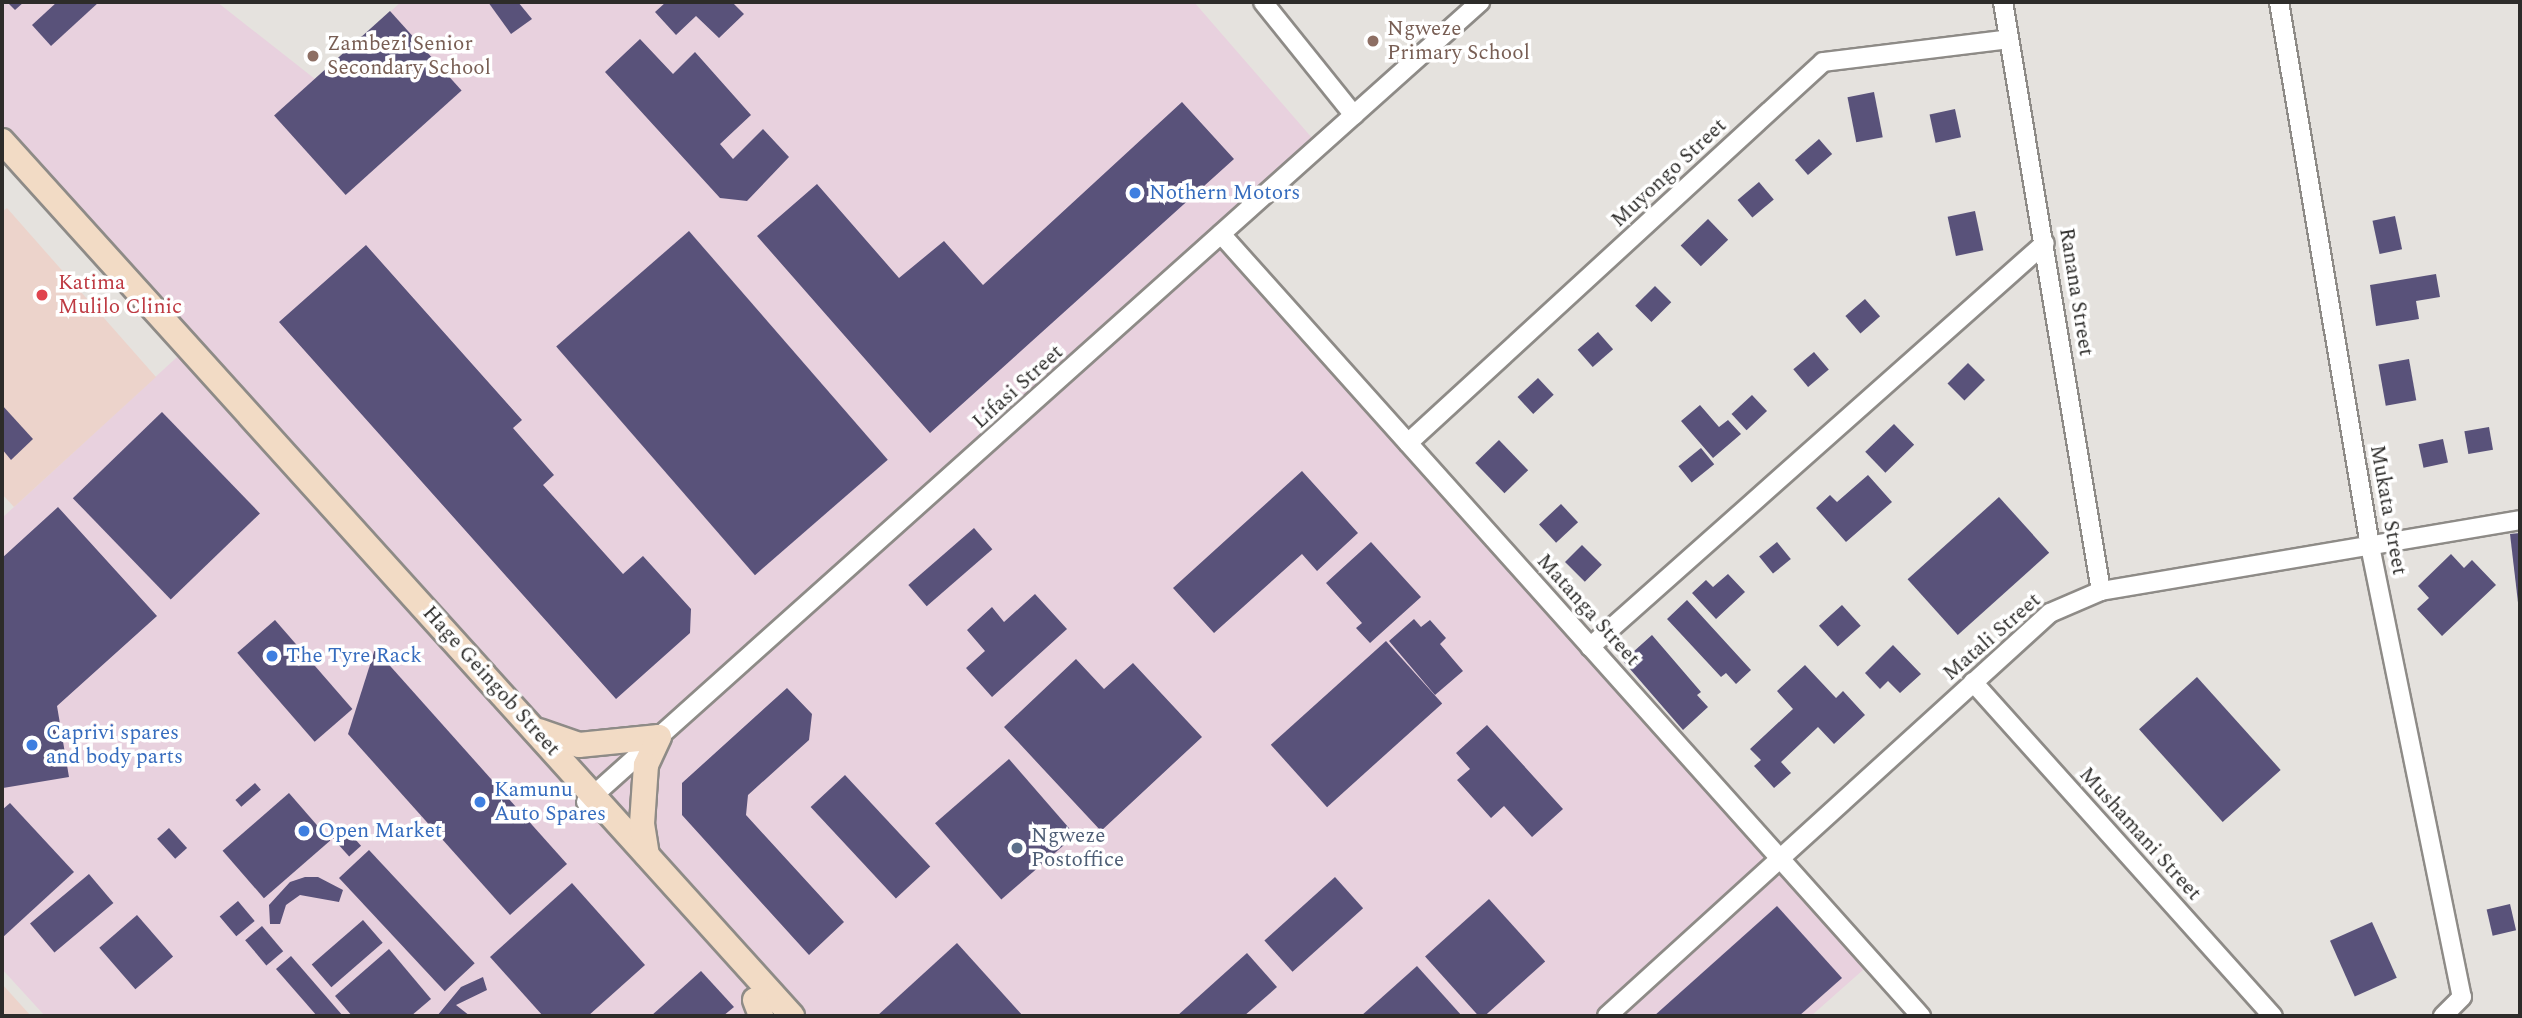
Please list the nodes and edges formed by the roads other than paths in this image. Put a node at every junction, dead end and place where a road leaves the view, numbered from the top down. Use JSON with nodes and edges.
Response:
{"nodes":[{"id":1,"x":1263,"y":2,"type":"edge"},
{"id":2,"x":1480,"y":2,"type":"edge"},
{"id":3,"x":2003,"y":2,"type":"edge"},
{"id":4,"x":2279,"y":2,"type":"edge"},
{"id":5,"x":2009,"y":39,"type":"junction"},
{"id":6,"x":1354,"y":115,"type":"junction"},
{"id":7,"x":2,"y":141,"type":"edge"},
{"id":8,"x":1221,"y":234,"type":"junction"},
{"id":9,"x":2046,"y":243,"type":"junction"},
{"id":10,"x":188,"y":347,"type":"junction"},
{"id":11,"x":1408,"y":443,"type":"junction"},
{"id":12,"x":2520,"y":520,"type":"edge"},
{"id":13,"x":2370,"y":545,"type":"junction"},
{"id":14,"x":2101,"y":591,"type":"junction"},
{"id":15,"x":1590,"y":647,"type":"junction"},
{"id":16,"x":1973,"y":682,"type":"junction"},
{"id":17,"x":533,"y":728,"type":"junction"},
{"id":18,"x":659,"y":737,"type":"junction"},
{"id":19,"x":589,"y":799,"type":"junction"},
{"id":20,"x":647,"y":855,"type":"junction"},
{"id":21,"x":1780,"y":859,"type":"junction"},
{"id":22,"x":762,"y":1011,"type":"edge"},
{"id":23,"x":792,"y":1016,"type":"edge"},
{"id":24,"x":1607,"y":1016,"type":"edge"},
{"id":25,"x":1921,"y":1016,"type":"edge"},
{"id":26,"x":2273,"y":1016,"type":"edge"},
{"id":27,"x":2443,"y":1016,"type":"edge"}],
"edges":[{"from":1,"to":6,"type":"street"},
{"from":2,"to":6,"type":"street","name":"Lifasi Street"},
{"from":3,"to":5,"type":"street","name":"Ranana Street"},
{"from":4,"to":13,"type":"street","name":"Mukata Street"},
{"from":5,"to":9,"type":"street","name":"Ranana Street"},
{"from":5,"to":11,"type":"street","name":"Muyongo Street"},
{"from":6,"to":8,"type":"street","name":"Lifasi Street"},
{"from":7,"to":10,"type":"street","name":"Hage Geingob Street"},
{"from":8,"to":11,"type":"street","name":"Matanga Street"},
{"from":8,"to":18,"type":"street","name":"Lifasi Street"},
{"from":9,"to":14,"type":"street","name":"Ranana Street"},
{"from":9,"to":15,"type":"street"},
{"from":10,"to":17,"type":"street","name":"Hage Geingob Street"},
{"from":10,"to":19,"type":"street","name":"Hage Geingob Street"},
{"from":11,"to":15,"type":"street","name":"Matanga Street"},
{"from":12,"to":13,"type":"street","name":"Matali Street"},
{"from":13,"to":14,"type":"street","name":"Matali Street"},
{"from":13,"to":27,"type":"street","name":"Mukata Street"},
{"from":14,"to":16,"type":"street","name":"Matali Street"},
{"from":15,"to":21,"type":"street","name":"Matanga Street"},
{"from":16,"to":21,"type":"street","name":"Matali Street"},
{"from":16,"to":26,"type":"street","name":"Mushamani Street"},
{"from":17,"to":18,"type":"street"},
{"from":17,"to":19,"type":"street","name":"Hage Geingob Street"},
{"from":18,"to":19,"type":"street","name":"Lifasi Street"},
{"from":18,"to":20,"type":"street"},
{"from":19,"to":20,"type":"street","name":"Hage Geingob Street"},
{"from":19,"to":22,"type":"street","name":"Hage Geingob Street"},
{"from":20,"to":23,"type":"street","name":"Hage Geingob Street"},
{"from":21,"to":24,"type":"street","name":"Matali Street"},
{"from":21,"to":25,"type":"street","name":"Matanga Street"}]}
